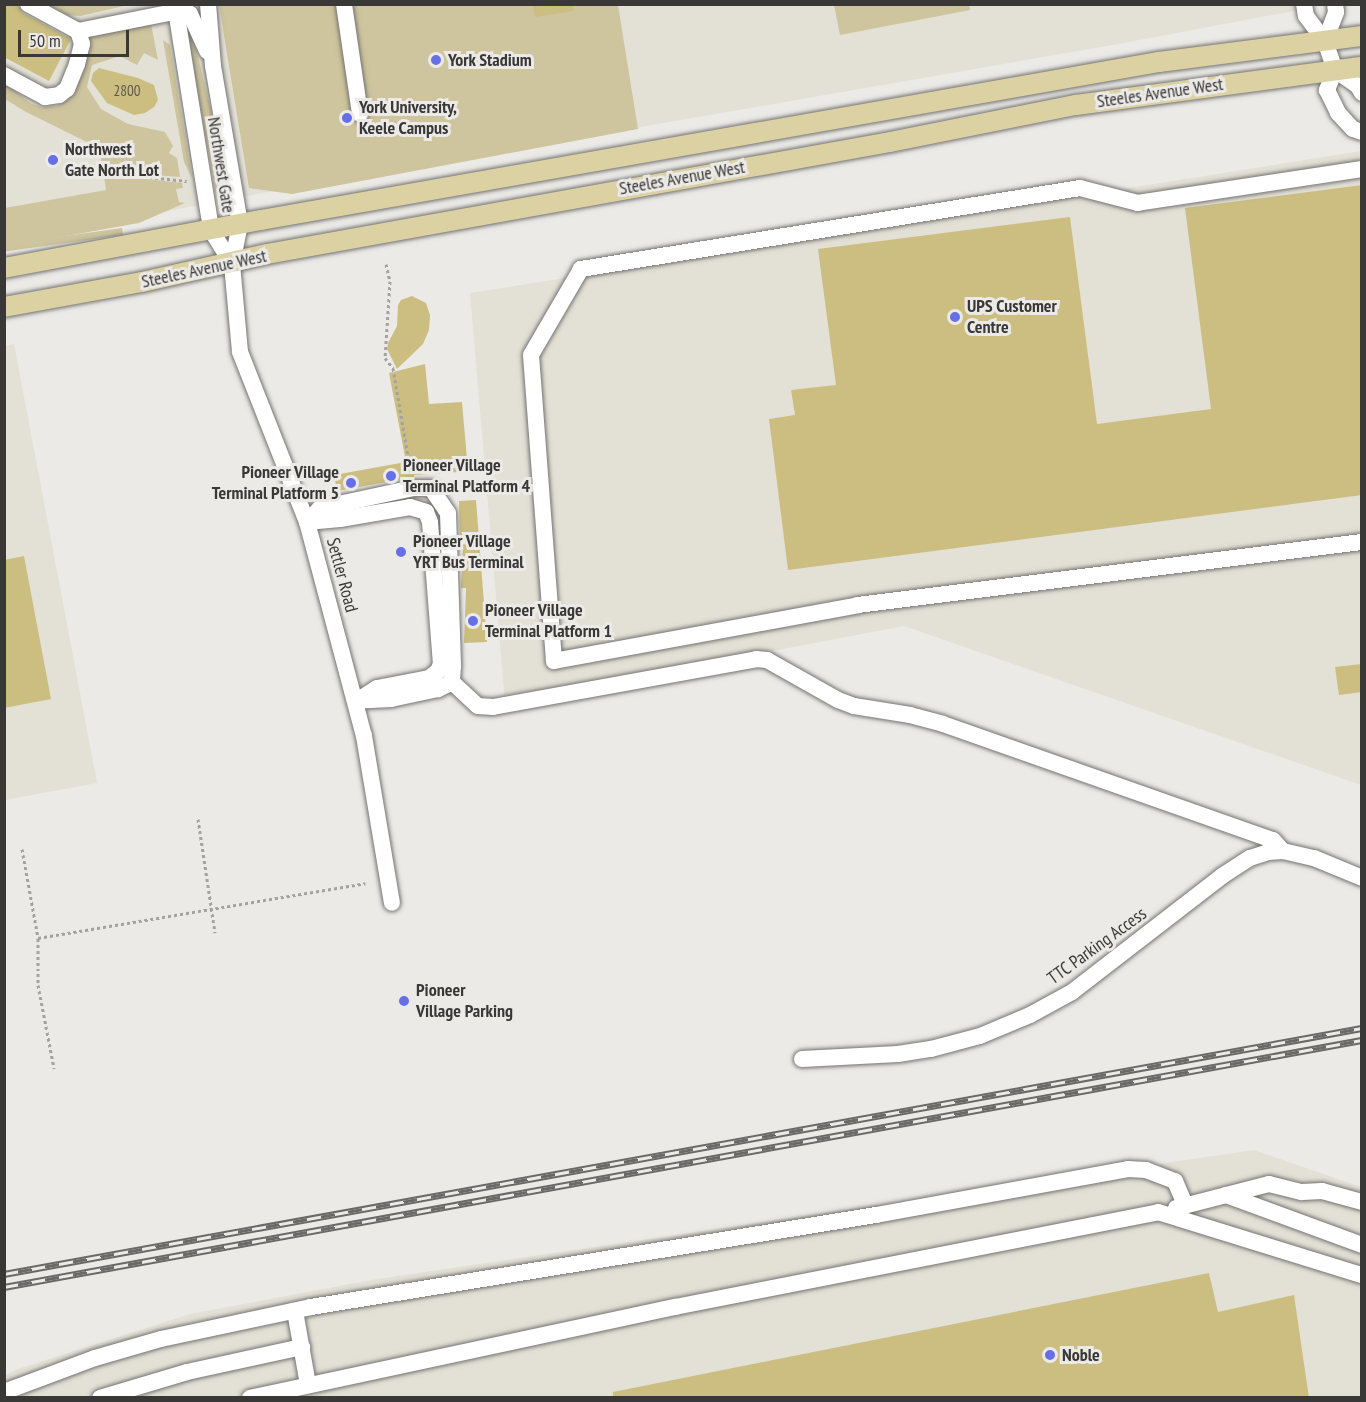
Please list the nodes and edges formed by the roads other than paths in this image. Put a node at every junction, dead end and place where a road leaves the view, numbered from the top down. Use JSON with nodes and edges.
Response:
{"nodes":[{"id":1,"x":28,"y":4,"type":"edge"},
{"id":2,"x":208,"y":4,"type":"edge"},
{"id":3,"x":344,"y":4,"type":"edge"},
{"id":4,"x":1304,"y":4,"type":"edge"},
{"id":5,"x":1335,"y":4,"type":"edge"},
{"id":6,"x":175,"y":7,"type":"edge"},
{"id":7,"x":78,"y":31,"type":"junction"},
{"id":8,"x":1362,"y":36,"type":"edge"},
{"id":9,"x":1325,"y":40,"type":"junction"},
{"id":10,"x":213,"y":66,"type":"junction"},
{"id":11,"x":1362,"y":67,"type":"edge"},
{"id":12,"x":1335,"y":70,"type":"junction"},
{"id":13,"x":4,"y":75,"type":"edge"},
{"id":14,"x":1362,"y":93,"type":"edge"},
{"id":15,"x":360,"y":114,"type":"dead end"},
{"id":16,"x":1362,"y":132,"type":"edge"},
{"id":17,"x":1362,"y":169,"type":"edge"},
{"id":18,"x":240,"y":224,"type":"junction"},
{"id":19,"x":211,"y":230,"type":"junction"},
{"id":20,"x":232,"y":264,"type":"junction"},
{"id":21,"x":4,"y":268,"type":"edge"},
{"id":22,"x":4,"y":307,"type":"edge"},
{"id":23,"x":307,"y":522,"type":"junction"},
{"id":24,"x":1362,"y":542,"type":"edge"},
{"id":25,"x":452,"y":682,"type":"junction"},
{"id":26,"x":356,"y":701,"type":"junction"},
{"id":27,"x":1283,"y":851,"type":"junction"},
{"id":28,"x":1362,"y":878,"type":"edge"},
{"id":29,"x":392,"y":903,"type":"dead end"},
{"id":30,"x":802,"y":1059,"type":"dead end"},
{"id":31,"x":1226,"y":1195,"type":"junction"},
{"id":32,"x":1362,"y":1203,"type":"edge"},
{"id":33,"x":1185,"y":1205,"type":"junction"},
{"id":34,"x":1158,"y":1212,"type":"junction"},
{"id":35,"x":1362,"y":1245,"type":"edge"},
{"id":36,"x":1362,"y":1275,"type":"edge"},
{"id":37,"x":295,"y":1311,"type":"junction"},
{"id":38,"x":302,"y":1347,"type":"junction"},
{"id":39,"x":308,"y":1385,"type":"junction"},
{"id":40,"x":4,"y":1392,"type":"edge"},
{"id":41,"x":100,"y":1398,"type":"edge"},
{"id":42,"x":250,"y":1398,"type":"edge"}],
"edges":[{"from":1,"to":7,"type":"street"},
{"from":2,"to":10,"type":"street","name":"Northwest Gate"},
{"from":3,"to":15,"type":"street"},
{"from":4,"to":9,"type":"street"},
{"from":5,"to":9,"type":"street"},
{"from":6,"to":7,"type":"street"},
{"from":6,"to":10,"type":"street","name":"Northwest Gate"},
{"from":6,"to":19,"type":"street","name":"Northwest Gate"},
{"from":7,"to":13,"type":"street"},
{"from":8,"to":9,"type":"main road","name":"Steeles Avenue West"},
{"from":9,"to":12,"type":"street"},
{"from":9,"to":18,"type":"main road","name":"Steeles Avenue West"},
{"from":10,"to":18,"type":"street","name":"Northwest Gate"},
{"from":11,"to":12,"type":"main road","name":"Steeles Avenue West"},
{"from":12,"to":14,"type":"street"},
{"from":12,"to":16,"type":"street"},
{"from":12,"to":20,"type":"main road","name":"Steeles Avenue West"},
{"from":17,"to":24,"type":"street"},
{"from":18,"to":19,"type":"main road","name":"Steeles Avenue West"},
{"from":18,"to":20,"type":"street","name":"Northwest Gate"},
{"from":19,"to":20,"type":"street","name":"Northwest Gate"},
{"from":19,"to":21,"type":"main road","name":"Steeles Avenue West"},
{"from":20,"to":22,"type":"main road","name":"Steeles Avenue West"},
{"from":20,"to":23,"type":"street","name":"Settler Road"},
{"from":23,"to":25,"type":"street"},
{"from":23,"to":26,"type":"street","name":"Settler Road"},
{"from":23,"to":26,"type":"street"},
{"from":25,"to":26,"type":"street"},
{"from":25,"to":27,"type":"street"},
{"from":26,"to":29,"type":"street","name":"Settler Road"},
{"from":27,"to":28,"type":"street","name":"TTC Parking Access"},
{"from":27,"to":30,"type":"street","name":"TTC Parking Access"},
{"from":31,"to":32,"type":"street"},
{"from":31,"to":33,"type":"street"},
{"from":31,"to":35,"type":"street"},
{"from":33,"to":34,"type":"street"},
{"from":33,"to":37,"type":"street"},
{"from":34,"to":36,"type":"street"},
{"from":34,"to":39,"type":"street"},
{"from":37,"to":38,"type":"street"},
{"from":37,"to":40,"type":"street"},
{"from":38,"to":39,"type":"street"},
{"from":38,"to":41,"type":"street"},
{"from":39,"to":42,"type":"street"}]}
